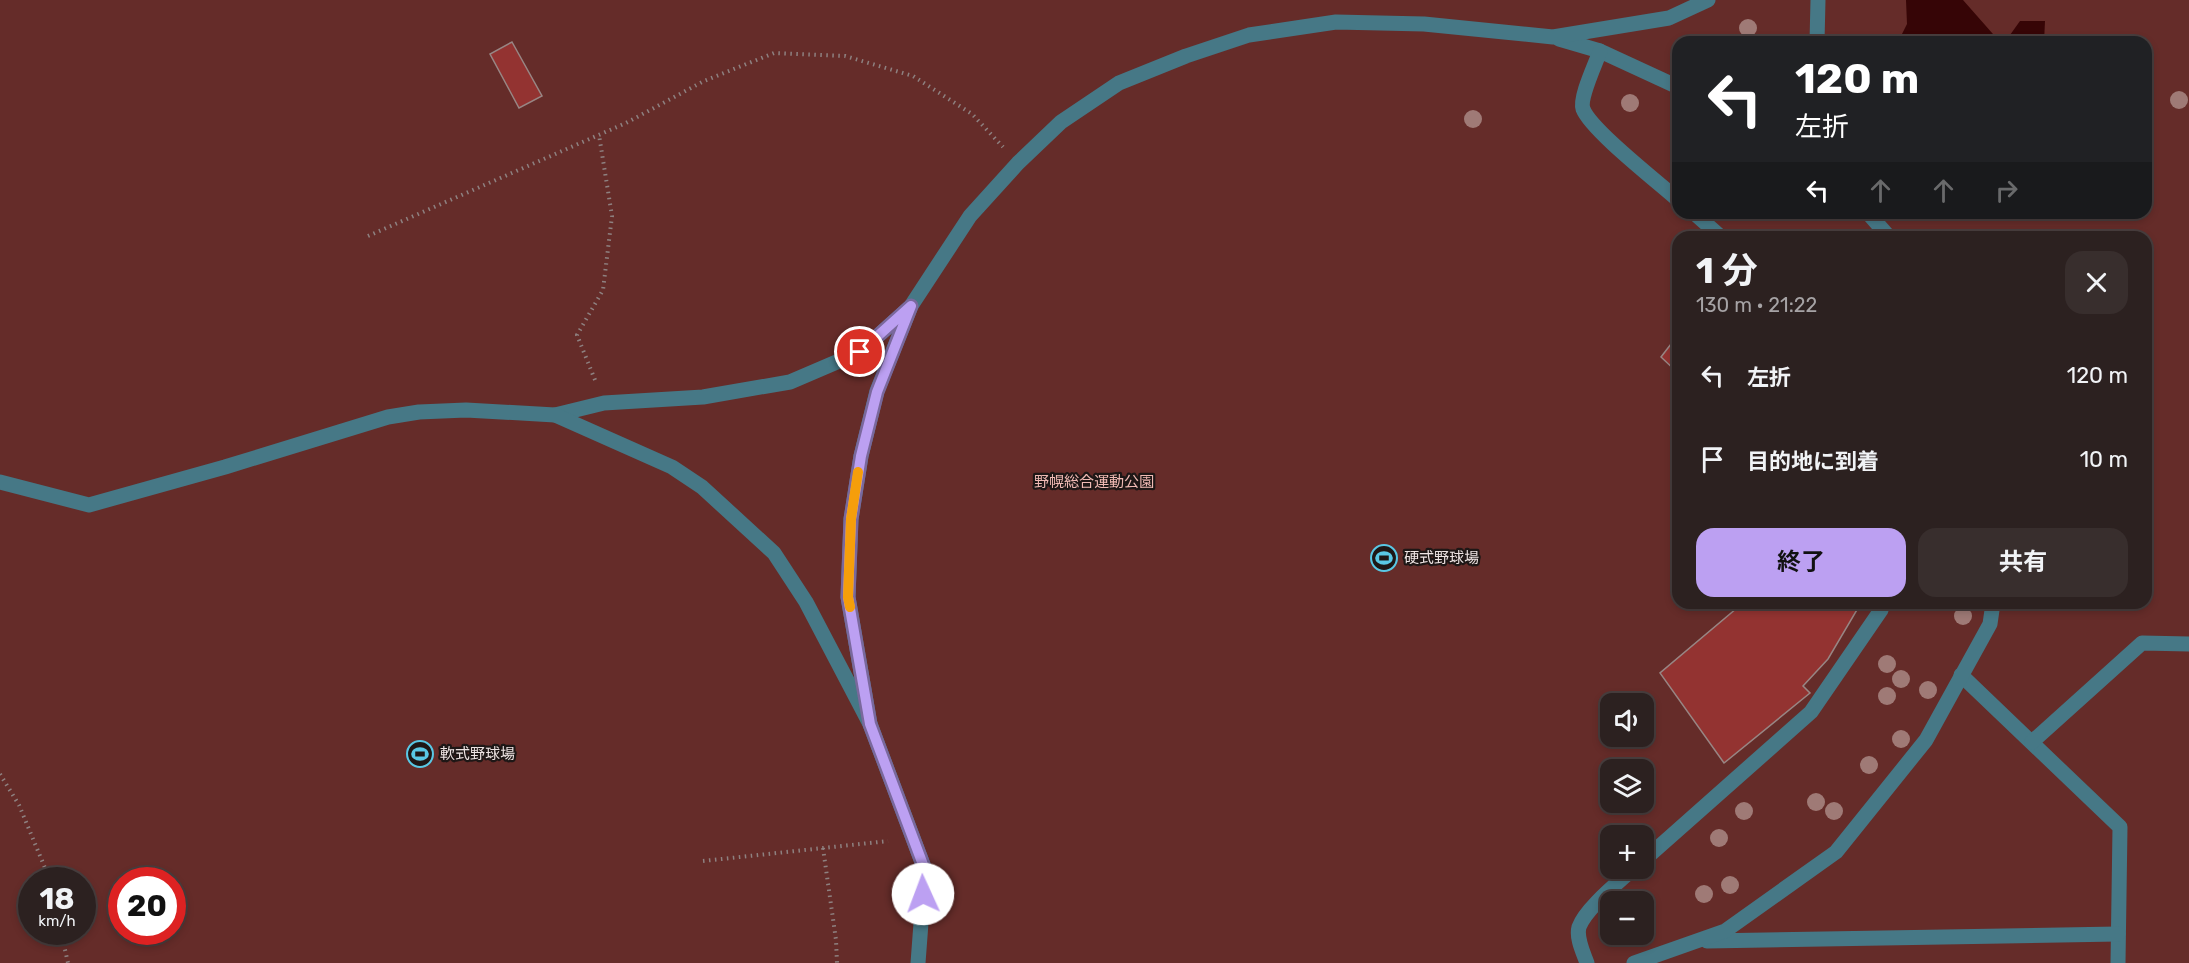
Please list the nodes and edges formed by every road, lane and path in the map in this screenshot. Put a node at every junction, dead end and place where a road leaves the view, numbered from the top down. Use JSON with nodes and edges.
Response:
{"nodes":[{"id":1,"x":1708,"y":0,"type":"edge"},
{"id":2,"x":1818,"y":0,"type":"edge"},
{"id":3,"x":1816,"y":36,"type":"edge"},
{"id":4,"x":1553,"y":38,"type":"junction"},
{"id":5,"x":1600,"y":51,"type":"junction"},
{"id":6,"x":1672,"y":84,"type":"edge"},
{"id":7,"x":599,"y":135,"type":"junction"},
{"id":8,"x":1018,"y":163,"type":"junction"},
{"id":9,"x":1672,"y":195,"type":"edge"},
{"id":10,"x":1701,"y":219,"type":"edge"},
{"id":11,"x":1873,"y":219,"type":"edge"},
{"id":12,"x":1714,"y":231,"type":"edge"},
{"id":13,"x":1884,"y":231,"type":"edge"},
{"id":14,"x":368,"y":236,"type":"dead end"},
{"id":15,"x":911,"y":306,"type":"junction"},
{"id":16,"x":604,"y":403,"type":"junction"},
{"id":17,"x":555,"y":415,"type":"junction"},
{"id":18,"x":0,"y":482,"type":"edge"},
{"id":19,"x":1881,"y":609,"type":"edge"},
{"id":20,"x":1992,"y":609,"type":"edge"},
{"id":21,"x":2189,"y":644,"type":"edge"},
{"id":22,"x":1961,"y":675,"type":"junction"},
{"id":23,"x":870,"y":724,"type":"junction"},
{"id":24,"x":2032,"y":742,"type":"junction"},
{"id":25,"x":0,"y":774,"type":"edge"},
{"id":26,"x":913,"y":839,"type":"junction"},
{"id":27,"x":822,"y":848,"type":"junction"},
{"id":28,"x":1654,"y":851,"type":"edge"},
{"id":29,"x":704,"y":861,"type":"dead end"},
{"id":30,"x":45,"y":867,"type":"edge"},
{"id":31,"x":1622,"y":879,"type":"edge"},
{"id":32,"x":2118,"y":934,"type":"junction"},
{"id":33,"x":1694,"y":942,"type":"junction"},
{"id":34,"x":64,"y":945,"type":"edge"},
{"id":35,"x":68,"y":963,"type":"edge"},
{"id":36,"x":837,"y":963,"type":"edge"},
{"id":37,"x":918,"y":963,"type":"edge"},
{"id":38,"x":1587,"y":963,"type":"edge"},
{"id":39,"x":1634,"y":963,"type":"edge"},
{"id":40,"x":2118,"y":963,"type":"edge"}],
"edges":[{"from":1,"to":4,"type":"lane"},
{"from":2,"to":3,"type":"lane"},
{"from":4,"to":5,"type":"lane"},
{"from":4,"to":8,"type":"lane"},
{"from":5,"to":6,"type":"lane"},
{"from":5,"to":9,"type":"lane"},
{"from":7,"to":8,"type":"path"},
{"from":7,"to":14,"type":"path"},
{"from":7,"to":16,"type":"path"},
{"from":8,"to":15,"type":"lane"},
{"from":10,"to":12,"type":"lane"},
{"from":11,"to":13,"type":"lane"},
{"from":15,"to":16,"type":"lane"},
{"from":15,"to":23,"type":"lane"},
{"from":16,"to":17,"type":"lane"},
{"from":17,"to":18,"type":"lane"},
{"from":17,"to":23,"type":"lane"},
{"from":19,"to":28,"type":"lane"},
{"from":20,"to":22,"type":"lane"},
{"from":21,"to":24,"type":"lane"},
{"from":22,"to":24,"type":"lane"},
{"from":22,"to":33,"type":"lane"},
{"from":23,"to":26,"type":"lane"},
{"from":24,"to":32,"type":"lane"},
{"from":25,"to":30,"type":"path"},
{"from":26,"to":27,"type":"path"},
{"from":26,"to":37,"type":"lane"},
{"from":27,"to":29,"type":"path"},
{"from":27,"to":36,"type":"path"},
{"from":31,"to":38,"type":"lane"},
{"from":32,"to":33,"type":"lane"},
{"from":32,"to":40,"type":"lane"},
{"from":33,"to":39,"type":"lane"},
{"from":34,"to":35,"type":"path"}]}
